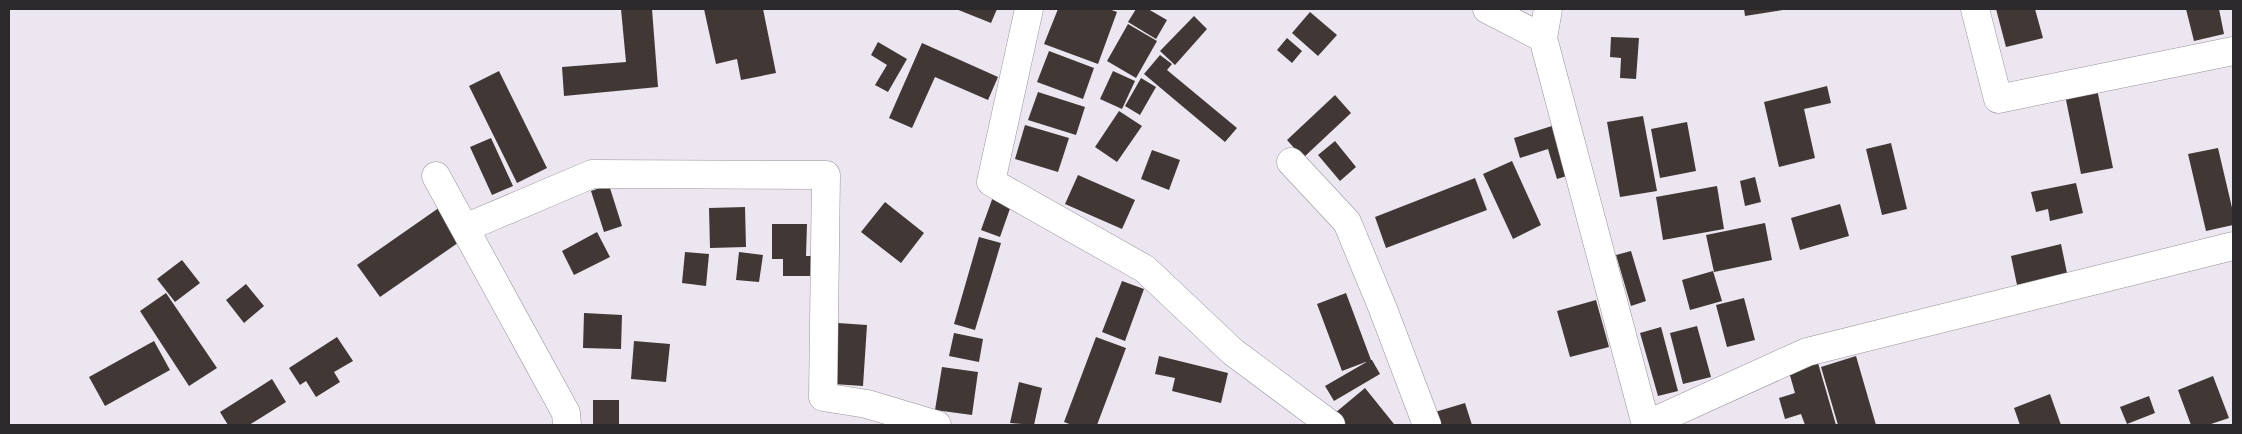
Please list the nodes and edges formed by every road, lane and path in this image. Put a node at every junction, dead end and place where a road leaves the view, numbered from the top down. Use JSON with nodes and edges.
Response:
{"nodes":[{"id":1,"x":1029,"y":9,"type":"edge"},
{"id":2,"x":1487,"y":9,"type":"edge"},
{"id":3,"x":1548,"y":9,"type":"edge"},
{"id":4,"x":1975,"y":9,"type":"edge"},
{"id":5,"x":1543,"y":38,"type":"junction"},
{"id":6,"x":2233,"y":51,"type":"edge"},
{"id":7,"x":1291,"y":162,"type":"dead end"},
{"id":8,"x":436,"y":176,"type":"dead end"},
{"id":9,"x":465,"y":228,"type":"junction"},
{"id":10,"x":2233,"y":246,"type":"edge"},
{"id":11,"x":1688,"y":416,"type":"edge"},
{"id":12,"x":567,"y":425,"type":"edge"},
{"id":13,"x":937,"y":425,"type":"edge"},
{"id":14,"x":1331,"y":425,"type":"edge"},
{"id":15,"x":1427,"y":425,"type":"edge"},
{"id":16,"x":1646,"y":425,"type":"edge"}],
"edges":[{"from":1,"to":14,"type":"street"},
{"from":2,"to":5,"type":"street"},
{"from":3,"to":5,"type":"street"},
{"from":4,"to":6,"type":"street"},
{"from":5,"to":16,"type":"street"},
{"from":7,"to":15,"type":"street"},
{"from":8,"to":9,"type":"street"},
{"from":9,"to":12,"type":"street"},
{"from":9,"to":13,"type":"street"},
{"from":10,"to":11,"type":"street"},
{"from":11,"to":16,"type":"street"}]}
